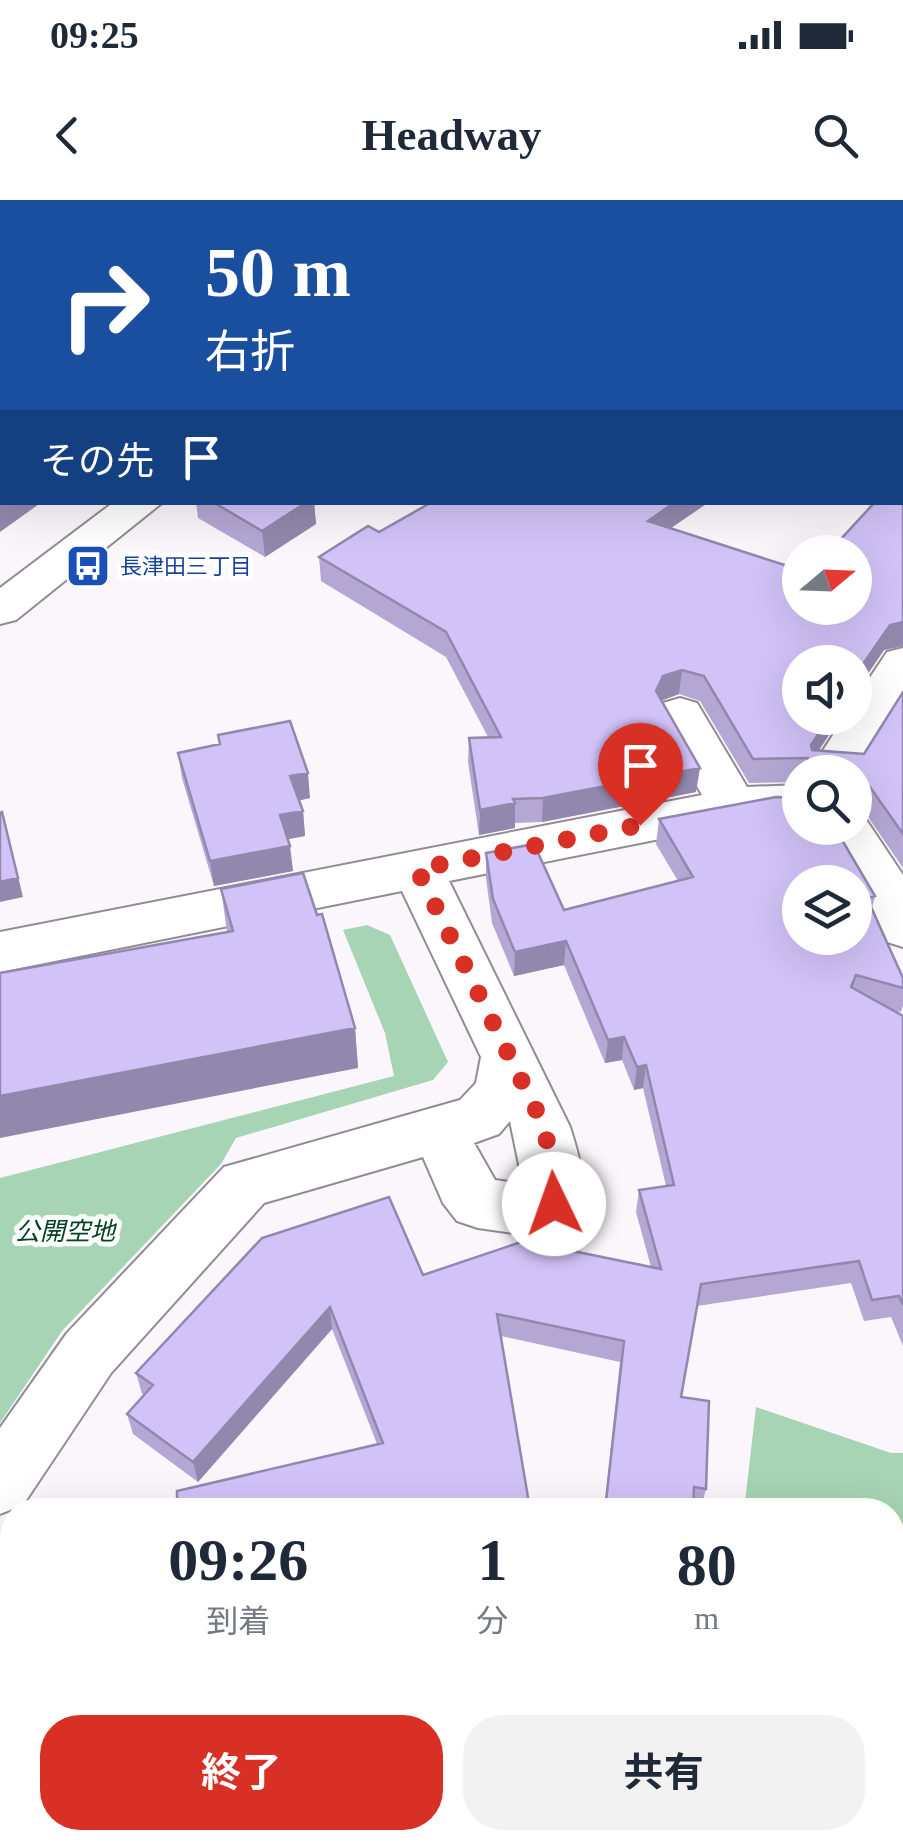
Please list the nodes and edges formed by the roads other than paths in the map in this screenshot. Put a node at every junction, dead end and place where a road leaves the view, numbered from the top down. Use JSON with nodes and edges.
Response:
{"nodes":[{"id":1,"x":138,"y":505,"type":"edge"},
{"id":2,"x":0,"y":610,"type":"edge"},
{"id":3,"x":903,"y":663,"type":"edge"},
{"id":4,"x":680,"y":714,"type":"dead end"},
{"id":5,"x":844,"y":755,"type":"edge"},
{"id":6,"x":782,"y":804,"type":"edge"},
{"id":7,"x":734,"y":808,"type":"junction"},
{"id":8,"x":857,"y":845,"type":"edge"},
{"id":9,"x":417,"y":869,"type":"junction"},
{"id":10,"x":903,"y":927,"type":"edge"},
{"id":11,"x":0,"y":952,"type":"edge"},
{"id":12,"x":509,"y":1058,"type":"junction"},
{"id":13,"x":440,"y":1130,"type":"junction"},
{"id":14,"x":0,"y":1483,"type":"edge"}],
"edges":[{"from":1,"to":2,"type":"street"},
{"from":3,"to":5,"type":"street"},
{"from":4,"to":7,"type":"street"},
{"from":6,"to":7,"type":"street"},
{"from":7,"to":9,"type":"street"},
{"from":8,"to":10,"type":"street"},
{"from":9,"to":11,"type":"street"},
{"from":9,"to":12,"type":"street"},
{"from":12,"to":13,"type":"street"},
{"from":12,"to":13,"type":"street"},
{"from":13,"to":14,"type":"street"}]}
